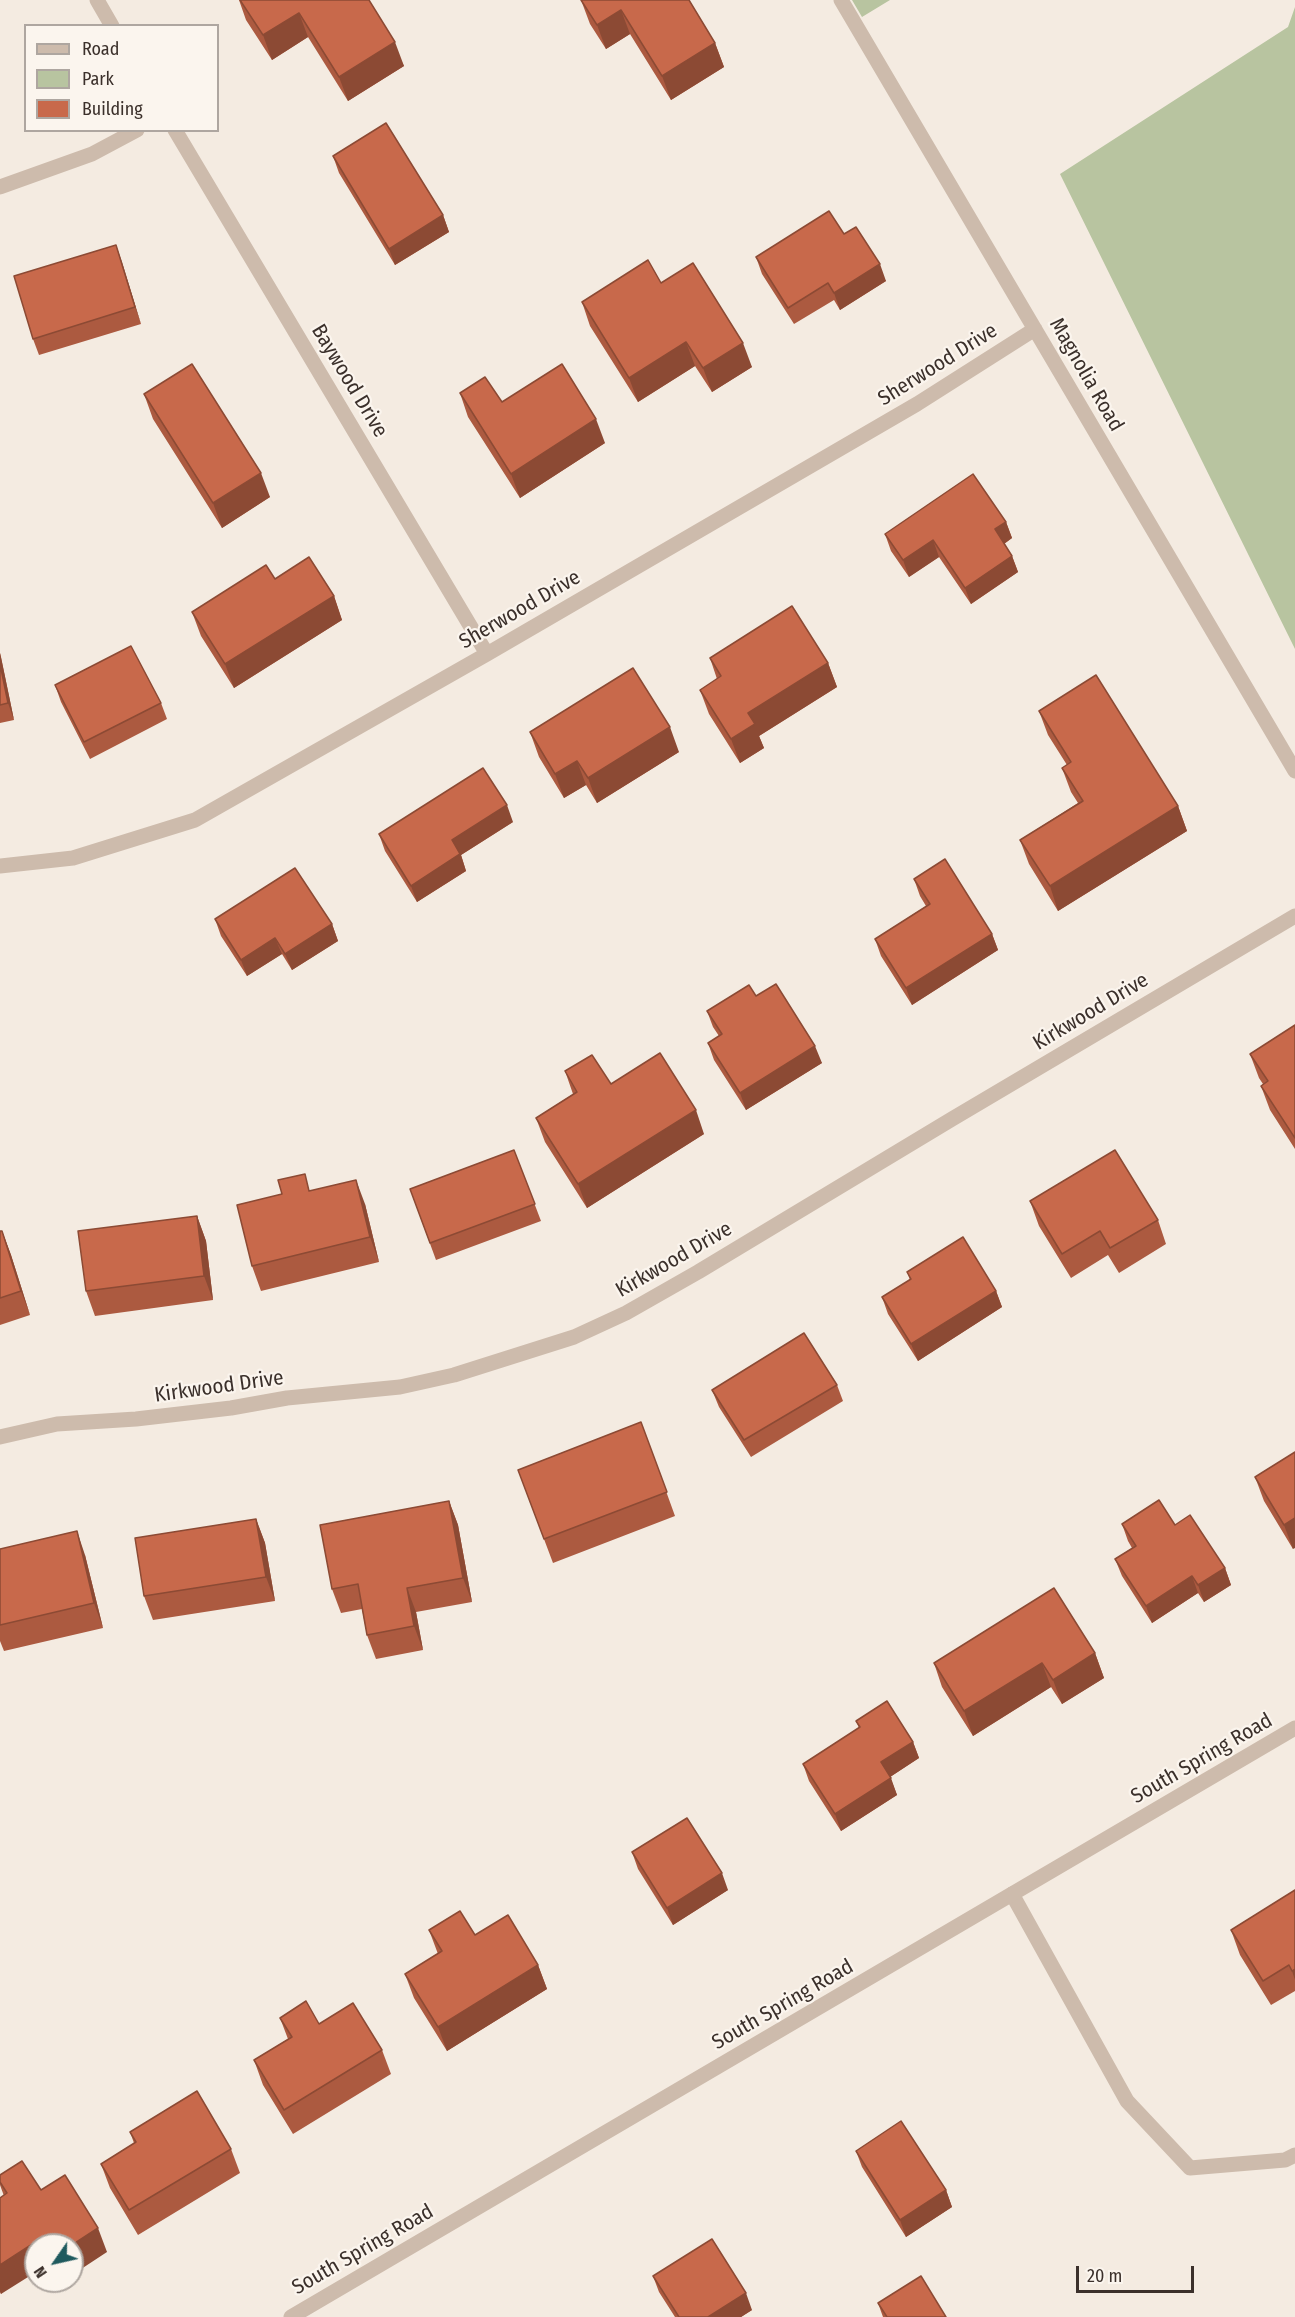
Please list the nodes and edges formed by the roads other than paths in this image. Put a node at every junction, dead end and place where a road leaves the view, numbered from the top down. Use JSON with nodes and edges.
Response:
{"nodes":[{"id":1,"x":97,"y":0,"type":"edge"},
{"id":2,"x":841,"y":0,"type":"edge"},
{"id":3,"x":111,"y":24,"type":"edge"},
{"id":4,"x":133,"y":132,"type":"edge"},
{"id":5,"x":176,"y":132,"type":"edge"},
{"id":6,"x":0,"y":187,"type":"edge"},
{"id":7,"x":1035,"y":329,"type":"junction"},
{"id":8,"x":487,"y":654,"type":"junction"},
{"id":9,"x":1295,"y":771,"type":"edge"},
{"id":10,"x":0,"y":866,"type":"edge"},
{"id":11,"x":1295,"y":916,"type":"edge"},
{"id":12,"x":0,"y":1437,"type":"edge"},
{"id":13,"x":1295,"y":1728,"type":"edge"},
{"id":14,"x":1012,"y":1894,"type":"junction"},
{"id":15,"x":1295,"y":2155,"type":"edge"},
{"id":16,"x":291,"y":2317,"type":"edge"}],
"edges":[{"from":1,"to":3,"type":"street"},
{"from":2,"to":7,"type":"street","name":"Magnolia Road"},
{"from":4,"to":6,"type":"street"},
{"from":5,"to":8,"type":"street","name":"Baywood Drive"},
{"from":7,"to":8,"type":"street","name":"Sherwood Drive"},
{"from":7,"to":9,"type":"street","name":"Magnolia Road"},
{"from":8,"to":10,"type":"street","name":"Sherwood Drive"},
{"from":11,"to":12,"type":"street","name":"Kirkwood Drive"},
{"from":13,"to":14,"type":"street","name":"South Spring Road"},
{"from":14,"to":15,"type":"street"},
{"from":14,"to":16,"type":"street","name":"South Spring Road"}]}
